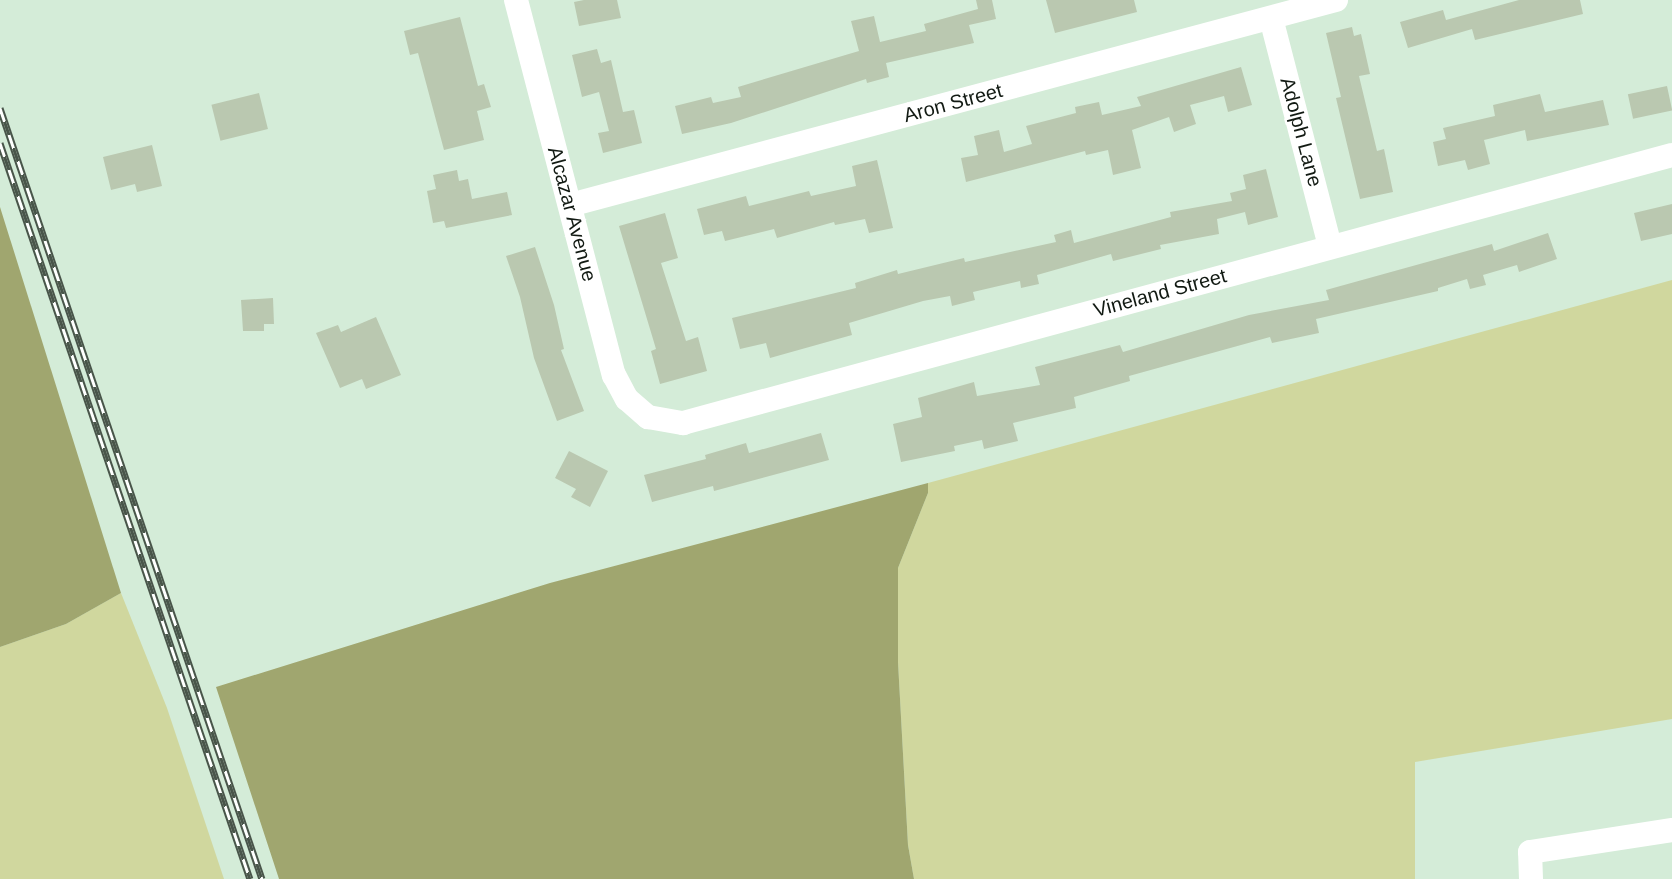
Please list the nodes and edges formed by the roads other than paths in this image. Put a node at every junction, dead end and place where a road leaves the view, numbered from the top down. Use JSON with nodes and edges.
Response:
{"nodes":[{"id":1,"x":516,"y":0,"type":"edge"},
{"id":2,"x":1336,"y":0,"type":"edge"},
{"id":3,"x":1271,"y":18,"type":"junction"},
{"id":4,"x":1672,"y":155,"type":"edge"},
{"id":5,"x":570,"y":205,"type":"junction"},
{"id":6,"x":1330,"y":246,"type":"junction"},
{"id":7,"x":648,"y":417,"type":"joint"},
{"id":8,"x":1672,"y":830,"type":"edge"},
{"id":9,"x":1531,"y":879,"type":"edge"}],
"edges":[{"from":1,"to":5,"type":"street","name":"Alcazar Avenue"},
{"from":2,"to":3,"type":"street","name":"Aron Street"},
{"from":3,"to":5,"type":"street","name":"Aron Street"},
{"from":3,"to":6,"type":"street","name":"Adolph Lane"},
{"from":4,"to":6,"type":"street","name":"Vineland Street"},
{"from":5,"to":7,"type":"street","name":"Alcazar Avenue"},
{"from":6,"to":7,"type":"street","name":"Vineland Street"},
{"from":8,"to":9,"type":"street"}]}
